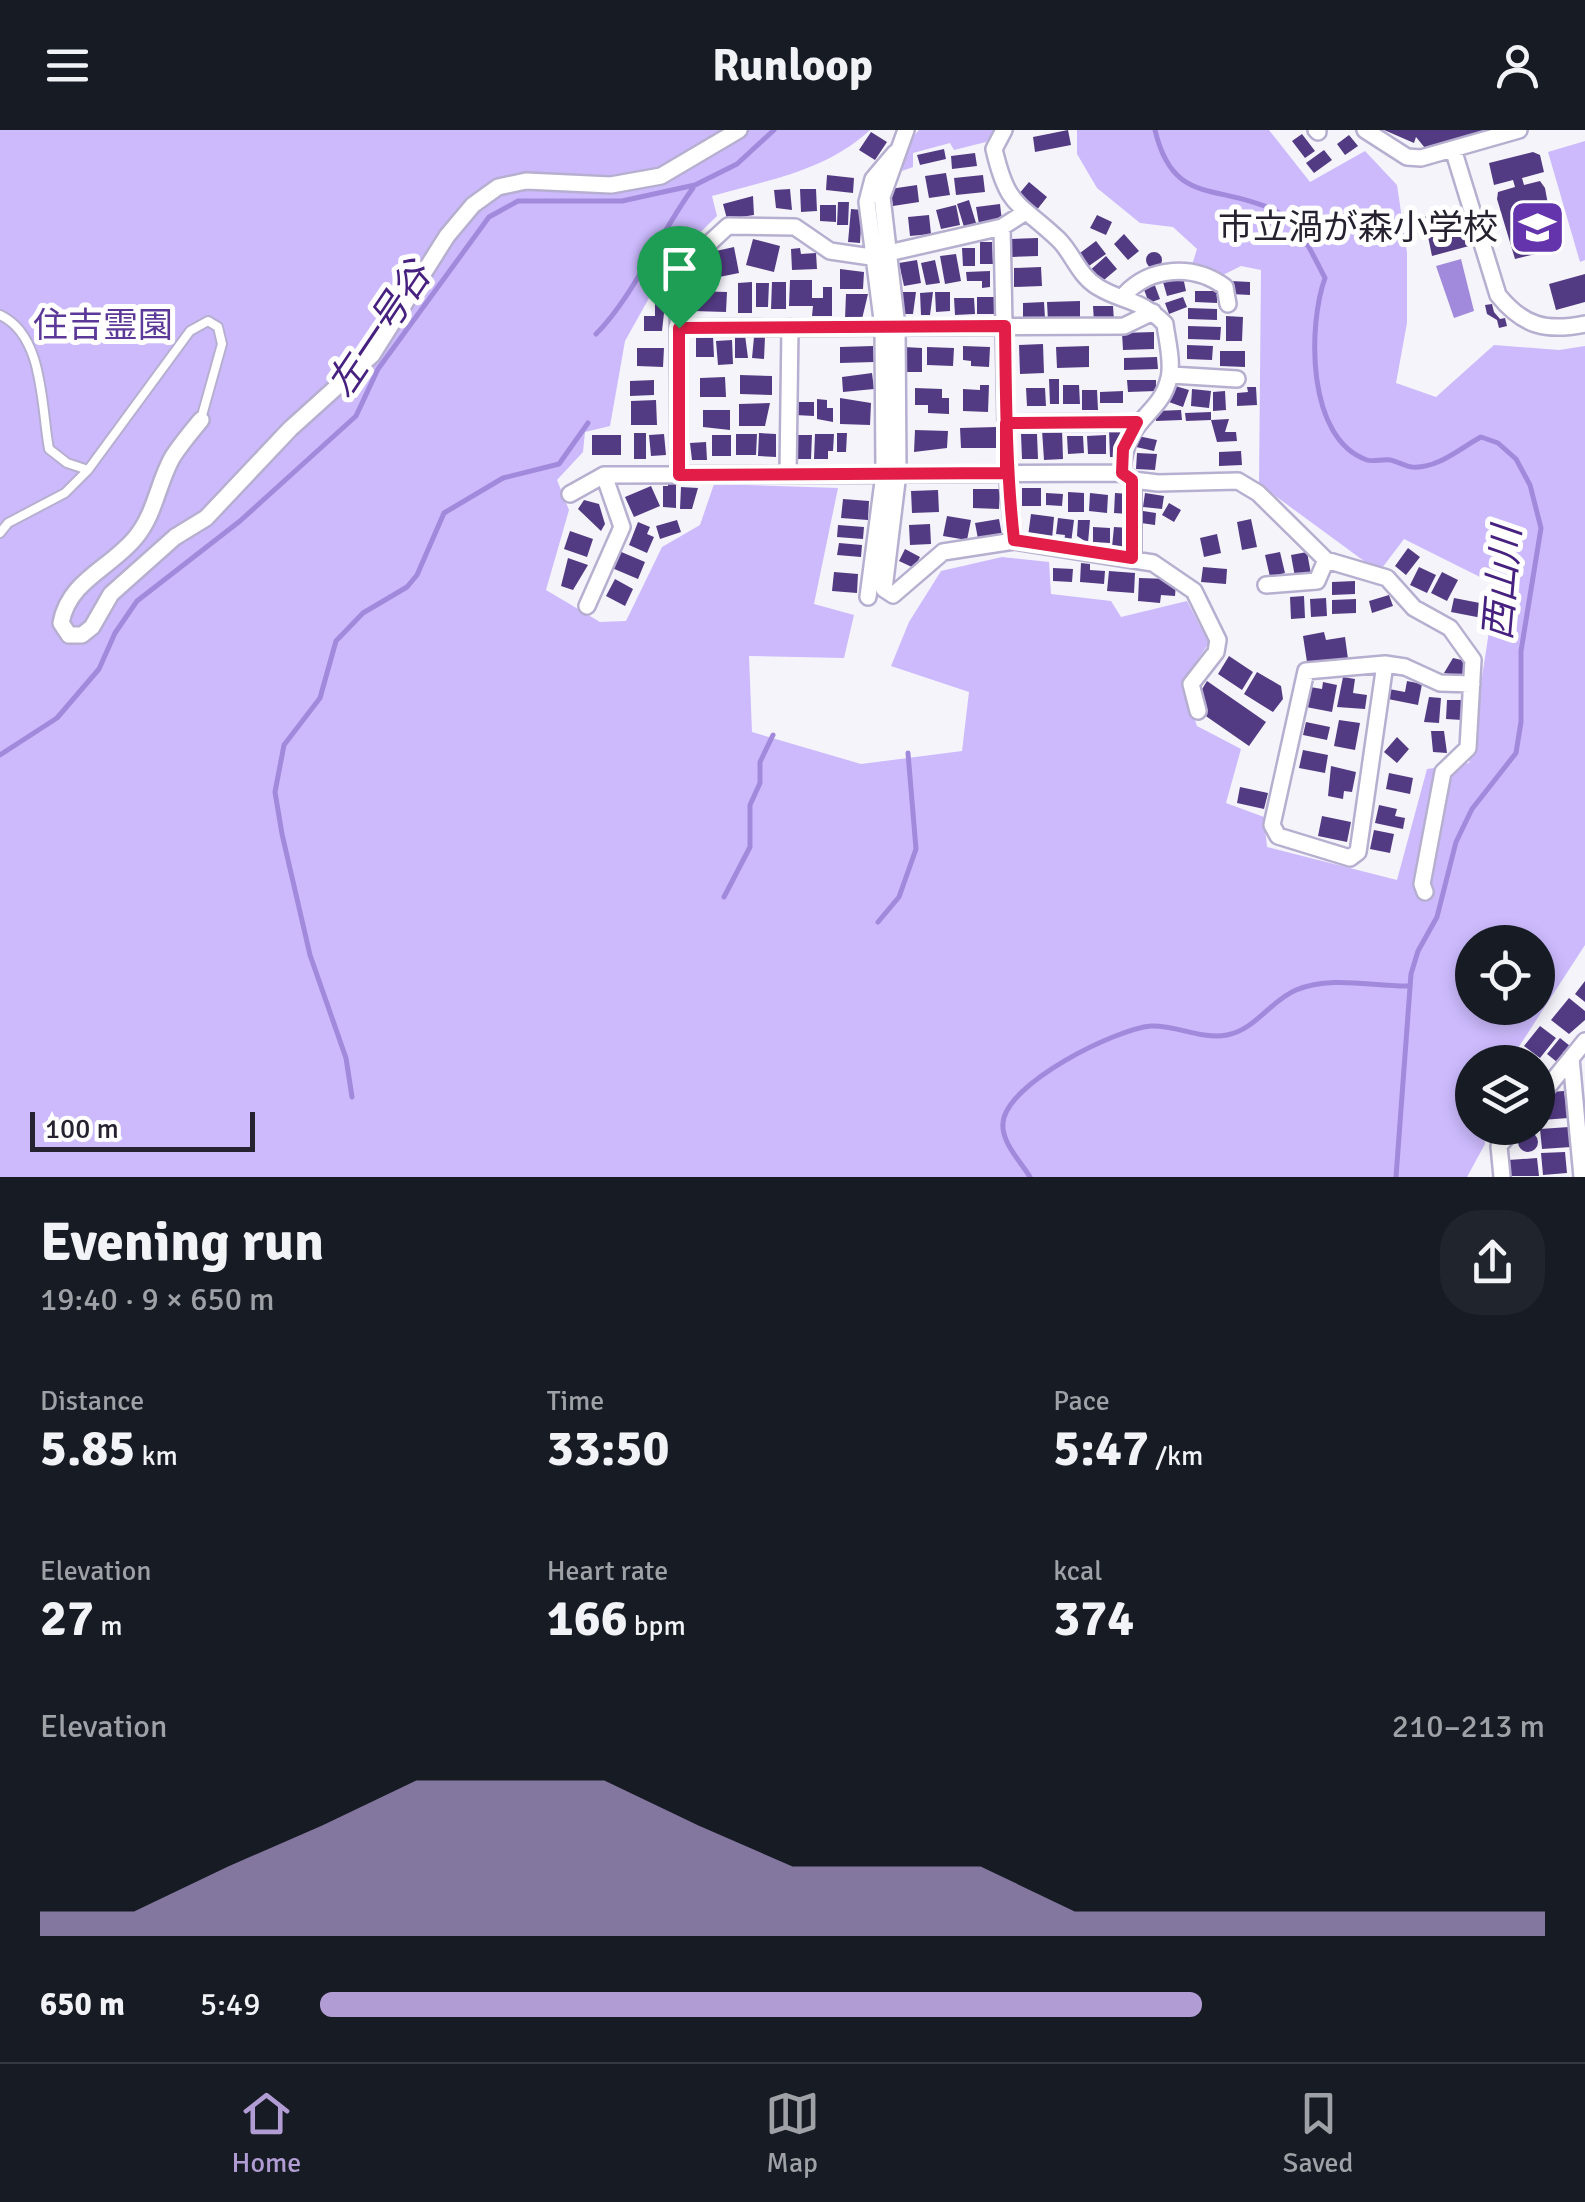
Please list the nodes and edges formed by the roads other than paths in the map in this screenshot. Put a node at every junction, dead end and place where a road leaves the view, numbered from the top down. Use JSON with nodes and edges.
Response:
{"nodes":[{"id":1,"x":739,"y":130,"type":"edge"},
{"id":2,"x":906,"y":130,"type":"edge"},
{"id":3,"x":1004,"y":130,"type":"edge"},
{"id":4,"x":1364,"y":130,"type":"edge"},
{"id":5,"x":1519,"y":130,"type":"edge"},
{"id":6,"x":1452,"y":148,"type":"junction"},
{"id":7,"x":895,"y":153,"type":"junction"},
{"id":8,"x":1024,"y":213,"type":"junction"},
{"id":9,"x":1002,"y":227,"type":"junction"},
{"id":10,"x":889,"y":252,"type":"junction"},
{"id":11,"x":871,"y":256,"type":"junction"},
{"id":12,"x":1124,"y":295,"type":"junction"},
{"id":13,"x":1228,"y":304,"type":"dead end"},
{"id":14,"x":1153,"y":312,"type":"junction"},
{"id":15,"x":0,"y":315,"type":"edge"},
{"id":16,"x":1585,"y":324,"type":"edge"},
{"id":17,"x":1005,"y":326,"type":"junction"},
{"id":18,"x":790,"y":327,"type":"junction"},
{"id":19,"x":890,"y":327,"type":"junction"},
{"id":20,"x":679,"y":328,"type":"junction"},
{"id":21,"x":1170,"y":375,"type":"junction"},
{"id":22,"x":1237,"y":378,"type":"dead end"},
{"id":23,"x":200,"y":420,"type":"joint"},
{"id":24,"x":1137,"y":422,"type":"junction"},
{"id":25,"x":1006,"y":423,"type":"junction"},
{"id":26,"x":88,"y":470,"type":"junction"},
{"id":27,"x":1006,"y":473,"type":"junction"},
{"id":28,"x":788,"y":474,"type":"junction"},
{"id":29,"x":891,"y":474,"type":"junction"},
{"id":30,"x":679,"y":475,"type":"junction"},
{"id":31,"x":604,"y":476,"type":"junction"},
{"id":32,"x":1127,"y":476,"type":"junction"},
{"id":33,"x":570,"y":494,"type":"dead end"},
{"id":34,"x":0,"y":533,"type":"edge"},
{"id":35,"x":1014,"y":540,"type":"junction"},
{"id":36,"x":1132,"y":558,"type":"junction"},
{"id":37,"x":1326,"y":560,"type":"junction"},
{"id":38,"x":1266,"y":585,"type":"dead end"},
{"id":39,"x":868,"y":598,"type":"dead end"},
{"id":40,"x":587,"y":606,"type":"dead end"},
{"id":41,"x":1385,"y":664,"type":"junction"},
{"id":42,"x":1472,"y":684,"type":"junction"},
{"id":43,"x":1198,"y":711,"type":"dead end"},
{"id":44,"x":1425,"y":892,"type":"dead end"},
{"id":45,"x":1585,"y":1041,"type":"edge"},
{"id":46,"x":1571,"y":1058,"type":"junction"},
{"id":47,"x":1555,"y":1078,"type":"edge"},
{"id":48,"x":1500,"y":1145,"type":"edge"},
{"id":49,"x":1502,"y":1177,"type":"edge"},
{"id":50,"x":1582,"y":1177,"type":"edge"}],
"edges":[{"from":1,"to":23,"type":"street"},
{"from":2,"to":7,"type":"street"},
{"from":3,"to":8,"type":"street"},
{"from":4,"to":6,"type":"street"},
{"from":5,"to":6,"type":"street"},
{"from":6,"to":16,"type":"street"},
{"from":7,"to":10,"type":"street"},
{"from":7,"to":11,"type":"street"},
{"from":8,"to":9,"type":"street"},
{"from":8,"to":12,"type":"street"},
{"from":9,"to":10,"type":"street"},
{"from":9,"to":17,"type":"street"},
{"from":10,"to":11,"type":"street"},
{"from":10,"to":19,"type":"street"},
{"from":11,"to":19,"type":"street"},
{"from":11,"to":20,"type":"street"},
{"from":12,"to":13,"type":"street"},
{"from":12,"to":14,"type":"street"},
{"from":14,"to":17,"type":"street"},
{"from":14,"to":21,"type":"street"},
{"from":15,"to":26,"type":"lane"},
{"from":17,"to":19,"type":"street"},
{"from":17,"to":25,"type":"street"},
{"from":18,"to":19,"type":"street"},
{"from":18,"to":20,"type":"street"},
{"from":18,"to":28,"type":"street"},
{"from":19,"to":29,"type":"street"},
{"from":20,"to":30,"type":"street"},
{"from":21,"to":22,"type":"street"},
{"from":21,"to":24,"type":"street"},
{"from":23,"to":26,"type":"lane"},
{"from":24,"to":25,"type":"street"},
{"from":24,"to":32,"type":"street"},
{"from":25,"to":27,"type":"street"},
{"from":26,"to":34,"type":"lane"},
{"from":27,"to":29,"type":"street"},
{"from":27,"to":32,"type":"street"},
{"from":27,"to":35,"type":"street"},
{"from":28,"to":29,"type":"street"},
{"from":28,"to":30,"type":"street"},
{"from":29,"to":35,"type":"street"},
{"from":29,"to":39,"type":"street"},
{"from":30,"to":31,"type":"street"},
{"from":31,"to":33,"type":"street"},
{"from":31,"to":40,"type":"street"},
{"from":32,"to":36,"type":"street"},
{"from":32,"to":37,"type":"street"},
{"from":35,"to":36,"type":"street"},
{"from":36,"to":43,"type":"street"},
{"from":37,"to":38,"type":"street"},
{"from":37,"to":42,"type":"street"},
{"from":41,"to":41,"type":"street"},
{"from":41,"to":42,"type":"street"},
{"from":42,"to":44,"type":"street"},
{"from":45,"to":46,"type":"street"},
{"from":46,"to":47,"type":"street"},
{"from":46,"to":50,"type":"street"},
{"from":48,"to":49,"type":"street"}]}
